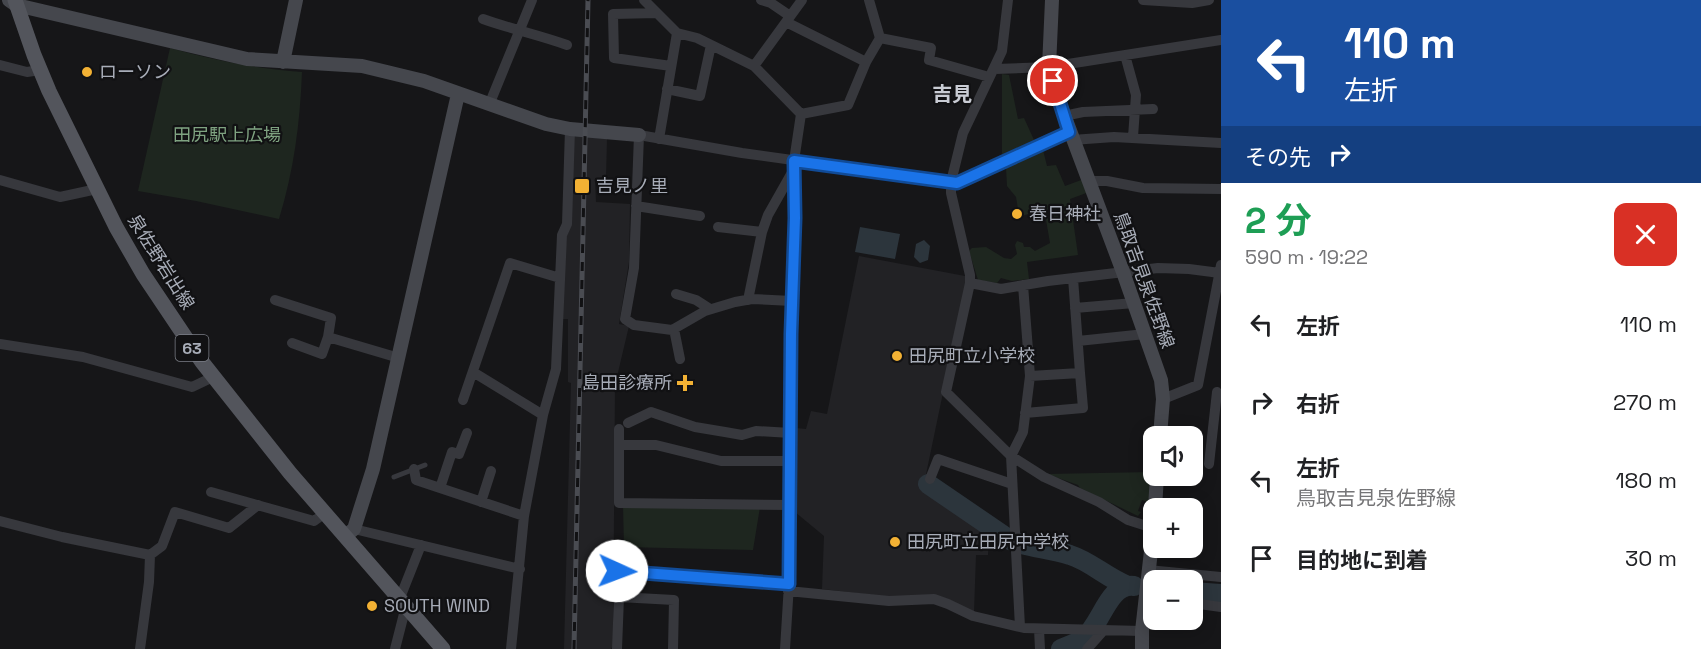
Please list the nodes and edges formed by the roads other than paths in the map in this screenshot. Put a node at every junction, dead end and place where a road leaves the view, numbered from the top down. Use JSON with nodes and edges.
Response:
{"nodes":[{"id":1,"x":296,"y":0,"type":"edge"},
{"id":2,"x":532,"y":0,"type":"edge"},
{"id":3,"x":644,"y":0,"type":"edge"},
{"id":4,"x":760,"y":0,"type":"edge"},
{"id":5,"x":802,"y":0,"type":"edge"},
{"id":6,"x":869,"y":0,"type":"edge"},
{"id":7,"x":1008,"y":0,"type":"edge"},
{"id":8,"x":1052,"y":0,"type":"edge"},
{"id":9,"x":1143,"y":0,"type":"edge"},
{"id":10,"x":1209,"y":0,"type":"edge"},
{"id":11,"x":13,"y":2,"type":"edge"},
{"id":12,"x":657,"y":13,"type":"junction"},
{"id":13,"x":483,"y":19,"type":"dead end"},
{"id":14,"x":788,"y":19,"type":"junction"},
{"id":15,"x":519,"y":30,"type":"junction"},
{"id":16,"x":677,"y":33,"type":"junction"},
{"id":17,"x":880,"y":38,"type":"junction"},
{"id":18,"x":1221,"y":40,"type":"edge"},
{"id":19,"x":567,"y":45,"type":"dead end"},
{"id":20,"x":711,"y":45,"type":"junction"},
{"id":21,"x":1125,"y":55,"type":"junction"},
{"id":22,"x":283,"y":62,"type":"junction"},
{"id":23,"x":866,"y":62,"type":"junction"},
{"id":24,"x":0,"y":65,"type":"edge"},
{"id":25,"x":671,"y":66,"type":"junction"},
{"id":26,"x":754,"y":66,"type":"junction"},
{"id":27,"x":1049,"y":66,"type":"junction"},
{"id":28,"x":40,"y":70,"type":"junction"},
{"id":29,"x":992,"y":73,"type":"junction"},
{"id":30,"x":667,"y":89,"type":"junction"},
{"id":31,"x":459,"y":94,"type":"junction"},
{"id":32,"x":489,"y":105,"type":"junction"},
{"id":33,"x":1135,"y":108,"type":"junction"},
{"id":34,"x":1153,"y":109,"type":"dead end"},
{"id":35,"x":801,"y":114,"type":"junction"},
{"id":36,"x":1064,"y":116,"type":"junction"},
{"id":37,"x":570,"y":129,"type":"junction"},
{"id":38,"x":639,"y":135,"type":"junction"},
{"id":39,"x":1071,"y":136,"type":"junction"},
{"id":40,"x":1133,"y":138,"type":"junction"},
{"id":41,"x":658,"y":139,"type":"junction"},
{"id":42,"x":1221,"y":143,"type":"edge"},
{"id":43,"x":794,"y":165,"type":"junction"},
{"id":44,"x":0,"y":180,"type":"edge"},
{"id":45,"x":1088,"y":181,"type":"junction"},
{"id":46,"x":951,"y":182,"type":"junction"},
{"id":47,"x":97,"y":189,"type":"junction"},
{"id":48,"x":1221,"y":189,"type":"edge"},
{"id":49,"x":636,"y":206,"type":"junction"},
{"id":50,"x":700,"y":216,"type":"dead end"},
{"id":51,"x":718,"y":227,"type":"dead end"},
{"id":52,"x":762,"y":232,"type":"junction"},
{"id":53,"x":1123,"y":272,"type":"junction"},
{"id":54,"x":1220,"y":273,"type":"edge"},
{"id":55,"x":560,"y":278,"type":"junction"},
{"id":56,"x":1073,"y":278,"type":"junction"},
{"id":57,"x":970,"y":283,"type":"junction"},
{"id":58,"x":1023,"y":285,"type":"junction"},
{"id":59,"x":676,"y":294,"type":"dead end"},
{"id":60,"x":275,"y":300,"type":"dead end"},
{"id":61,"x":748,"y":300,"type":"junction"},
{"id":62,"x":792,"y":301,"type":"junction"},
{"id":63,"x":1134,"y":303,"type":"junction"},
{"id":64,"x":1075,"y":308,"type":"junction"},
{"id":65,"x":710,"y":309,"type":"junction"},
{"id":66,"x":1217,"y":312,"type":"edge"},
{"id":67,"x":674,"y":328,"type":"junction"},
{"id":68,"x":1145,"y":334,"type":"junction"},
{"id":69,"x":328,"y":337,"type":"junction"},
{"id":70,"x":1078,"y":341,"type":"junction"},
{"id":71,"x":0,"y":344,"type":"edge"},
{"id":72,"x":292,"y":344,"type":"dead end"},
{"id":73,"x":399,"y":358,"type":"junction"},
{"id":74,"x":680,"y":359,"type":"dead end"},
{"id":75,"x":473,"y":372,"type":"junction"},
{"id":76,"x":1080,"y":373,"type":"junction"},
{"id":77,"x":1030,"y":376,"type":"junction"},
{"id":78,"x":213,"y":377,"type":"junction"},
{"id":79,"x":1198,"y":385,"type":"junction"},
{"id":80,"x":1219,"y":392,"type":"edge"},
{"id":81,"x":1162,"y":399,"type":"junction"},
{"id":82,"x":463,"y":400,"type":"dead end"},
{"id":83,"x":1025,"y":413,"type":"junction"},
{"id":84,"x":543,"y":415,"type":"junction"},
{"id":85,"x":1161,"y":426,"type":"edge"},
{"id":86,"x":467,"y":433,"type":"dead end"},
{"id":87,"x":791,"y":433,"type":"junction"},
{"id":88,"x":619,"y":445,"type":"junction"},
{"id":89,"x":1011,"y":456,"type":"junction"},
{"id":90,"x":791,"y":461,"type":"junction"},
{"id":91,"x":1209,"y":464,"type":"dead end"},
{"id":92,"x":419,"y":467,"type":"joint"},
{"id":93,"x":491,"y":471,"type":"dead end"},
{"id":94,"x":394,"y":477,"type":"dead end"},
{"id":95,"x":930,"y":479,"type":"dead end"},
{"id":96,"x":1012,"y":484,"type":"junction"},
{"id":97,"x":440,"y":488,"type":"junction"},
{"id":98,"x":211,"y":492,"type":"dead end"},
{"id":99,"x":481,"y":502,"type":"junction"},
{"id":100,"x":790,"y":505,"type":"junction"},
{"id":101,"x":258,"y":506,"type":"junction"},
{"id":102,"x":325,"y":513,"type":"junction"},
{"id":103,"x":524,"y":516,"type":"junction"},
{"id":104,"x":0,"y":521,"type":"edge"},
{"id":105,"x":1143,"y":524,"type":"edge"},
{"id":106,"x":349,"y":532,"type":"junction"},
{"id":107,"x":421,"y":545,"type":"junction"},
{"id":108,"x":618,"y":553,"type":"dead end"},
{"id":109,"x":150,"y":555,"type":"junction"},
{"id":110,"x":520,"y":569,"type":"junction"},
{"id":111,"x":617,"y":571,"type":"junction"},
{"id":112,"x":1203,"y":577,"type":"edge"},
{"id":113,"x":1221,"y":577,"type":"edge"},
{"id":114,"x":788,"y":587,"type":"junction"},
{"id":115,"x":619,"y":597,"type":"junction"},
{"id":116,"x":403,"y":602,"type":"junction"},
{"id":117,"x":1203,"y":605,"type":"edge"},
{"id":118,"x":1221,"y":607,"type":"edge"},
{"id":119,"x":1143,"y":626,"type":"edge"},
{"id":120,"x":1020,"y":627,"type":"junction"},
{"id":121,"x":1039,"y":629,"type":"junction"},
{"id":122,"x":1104,"y":630,"type":"junction"},
{"id":123,"x":1142,"y":631,"type":"junction"},
{"id":124,"x":140,"y":649,"type":"edge"},
{"id":125,"x":395,"y":649,"type":"edge"},
{"id":126,"x":443,"y":649,"type":"edge"},
{"id":127,"x":511,"y":649,"type":"edge"},
{"id":128,"x":617,"y":649,"type":"edge"},
{"id":129,"x":673,"y":649,"type":"edge"},
{"id":130,"x":785,"y":649,"type":"edge"},
{"id":131,"x":1040,"y":649,"type":"edge"},
{"id":132,"x":1087,"y":649,"type":"edge"},
{"id":133,"x":1142,"y":649,"type":"edge"}],
"edges":[{"from":1,"to":22,"type":"street"},
{"from":2,"to":15,"type":"street"},
{"from":3,"to":12,"type":"street"},
{"from":4,"to":14,"type":"street"},
{"from":5,"to":14,"type":"street"},
{"from":6,"to":17,"type":"street"},
{"from":7,"to":29,"type":"street"},
{"from":8,"to":27,"type":"street","name":"鳥取吉見泉佐野線"},
{"from":9,"to":10,"type":"street"},
{"from":11,"to":22,"type":"street"},
{"from":11,"to":28,"type":"main road","name":"泉佐野岩出線","number":"63"},
{"from":12,"to":16,"type":"street"},
{"from":12,"to":25,"type":"street"},
{"from":13,"to":15,"type":"street"},
{"from":14,"to":23,"type":"street"},
{"from":14,"to":26,"type":"street"},
{"from":15,"to":19,"type":"street"},
{"from":15,"to":32,"type":"street"},
{"from":16,"to":20,"type":"street"},
{"from":16,"to":25,"type":"street"},
{"from":17,"to":23,"type":"street"},
{"from":17,"to":29,"type":"street"},
{"from":18,"to":21,"type":"street"},
{"from":20,"to":26,"type":"street"},
{"from":20,"to":30,"type":"street"},
{"from":21,"to":27,"type":"street"},
{"from":21,"to":33,"type":"street"},
{"from":22,"to":31,"type":"street"},
{"from":23,"to":35,"type":"street"},
{"from":24,"to":28,"type":"street"},
{"from":25,"to":30,"type":"street"},
{"from":26,"to":35,"type":"street"},
{"from":27,"to":29,"type":"street"},
{"from":27,"to":36,"type":"street","name":"鳥取吉見泉佐野線"},
{"from":28,"to":47,"type":"main road","name":"泉佐野岩出線","number":"63"},
{"from":29,"to":46,"type":"street"},
{"from":30,"to":41,"type":"street"},
{"from":31,"to":32,"type":"street"},
{"from":31,"to":73,"type":"street"},
{"from":32,"to":37,"type":"street"},
{"from":33,"to":34,"type":"street"},
{"from":33,"to":36,"type":"street"},
{"from":33,"to":40,"type":"street"},
{"from":35,"to":43,"type":"street"},
{"from":36,"to":39,"type":"street","name":"鳥取吉見泉佐野線"},
{"from":37,"to":38,"type":"street"},
{"from":37,"to":55,"type":"street"},
{"from":38,"to":41,"type":"street"},
{"from":38,"to":49,"type":"street"},
{"from":39,"to":40,"type":"street"},
{"from":39,"to":45,"type":"street","name":"鳥取吉見泉佐野線"},
{"from":39,"to":46,"type":"street"},
{"from":40,"to":42,"type":"street"},
{"from":41,"to":43,"type":"street"},
{"from":43,"to":46,"type":"street"},
{"from":43,"to":52,"type":"street"},
{"from":43,"to":62,"type":"street"},
{"from":44,"to":47,"type":"street"},
{"from":45,"to":48,"type":"street"},
{"from":45,"to":53,"type":"street","name":"鳥取吉見泉佐野線"},
{"from":46,"to":57,"type":"street"},
{"from":47,"to":78,"type":"main road","name":"泉佐野岩出線","number":"63"},
{"from":49,"to":50,"type":"street"},
{"from":49,"to":67,"type":"street"},
{"from":51,"to":52,"type":"street"},
{"from":52,"to":61,"type":"street"},
{"from":53,"to":54,"type":"street"},
{"from":53,"to":56,"type":"street"},
{"from":53,"to":63,"type":"street","name":"鳥取吉見泉佐野線"},
{"from":54,"to":66,"type":"street"},
{"from":55,"to":75,"type":"street"},
{"from":55,"to":84,"type":"street"},
{"from":56,"to":58,"type":"street"},
{"from":56,"to":64,"type":"street"},
{"from":57,"to":58,"type":"street"},
{"from":57,"to":89,"type":"street"},
{"from":58,"to":77,"type":"street"},
{"from":59,"to":65,"type":"street"},
{"from":60,"to":69,"type":"street"},
{"from":61,"to":62,"type":"street"},
{"from":61,"to":65,"type":"street"},
{"from":62,"to":87,"type":"street"},
{"from":63,"to":64,"type":"street"},
{"from":63,"to":68,"type":"street","name":"鳥取吉見泉佐野線"},
{"from":64,"to":70,"type":"street"},
{"from":65,"to":67,"type":"street"},
{"from":66,"to":79,"type":"street"},
{"from":67,"to":74,"type":"street"},
{"from":68,"to":70,"type":"street"},
{"from":68,"to":81,"type":"street","name":"鳥取吉見泉佐野線"},
{"from":69,"to":72,"type":"street"},
{"from":69,"to":73,"type":"street"},
{"from":70,"to":76,"type":"street"},
{"from":71,"to":78,"type":"street"},
{"from":73,"to":106,"type":"street"},
{"from":75,"to":82,"type":"street"},
{"from":75,"to":84,"type":"street"},
{"from":76,"to":77,"type":"street"},
{"from":76,"to":83,"type":"street"},
{"from":77,"to":83,"type":"street"},
{"from":78,"to":102,"type":"main road","name":"泉佐野岩出線","number":"63"},
{"from":79,"to":80,"type":"street"},
{"from":79,"to":81,"type":"street"},
{"from":80,"to":91,"type":"street"},
{"from":81,"to":85,"type":"street","name":"鳥取吉見泉佐野線"},
{"from":83,"to":89,"type":"street"},
{"from":84,"to":103,"type":"street"},
{"from":86,"to":97,"type":"street"},
{"from":87,"to":88,"type":"street"},
{"from":87,"to":90,"type":"street"},
{"from":88,"to":90,"type":"street"},
{"from":88,"to":100,"type":"street"},
{"from":89,"to":96,"type":"street"},
{"from":89,"to":105,"type":"street"},
{"from":90,"to":100,"type":"street"},
{"from":92,"to":94,"type":"lane"},
{"from":92,"to":97,"type":"street"},
{"from":93,"to":99,"type":"street"},
{"from":95,"to":96,"type":"street"},
{"from":96,"to":120,"type":"street"},
{"from":97,"to":99,"type":"street"},
{"from":98,"to":101,"type":"street"},
{"from":99,"to":103,"type":"street"},
{"from":100,"to":114,"type":"street"},
{"from":101,"to":102,"type":"street"},
{"from":101,"to":109,"type":"street"},
{"from":102,"to":106,"type":"main road","name":"泉佐野岩出線","number":"63"},
{"from":103,"to":110,"type":"street"},
{"from":104,"to":109,"type":"street"},
{"from":106,"to":107,"type":"street"},
{"from":106,"to":116,"type":"main road","name":"泉佐野岩出線","number":"63"},
{"from":107,"to":110,"type":"street"},
{"from":107,"to":116,"type":"street"},
{"from":108,"to":111,"type":"street"},
{"from":109,"to":124,"type":"street"},
{"from":110,"to":127,"type":"street"},
{"from":111,"to":114,"type":"street"},
{"from":111,"to":115,"type":"street"},
{"from":112,"to":113,"type":"street"},
{"from":114,"to":120,"type":"street"},
{"from":114,"to":130,"type":"street"},
{"from":115,"to":128,"type":"street"},
{"from":115,"to":129,"type":"street"},
{"from":116,"to":125,"type":"street"},
{"from":116,"to":126,"type":"main road","name":"泉佐野岩出線","number":"63"},
{"from":117,"to":118,"type":"street"},
{"from":119,"to":123,"type":"street"},
{"from":120,"to":121,"type":"street"},
{"from":121,"to":122,"type":"street"},
{"from":121,"to":131,"type":"street"},
{"from":122,"to":123,"type":"street"},
{"from":122,"to":132,"type":"street"},
{"from":123,"to":133,"type":"street"}]}
